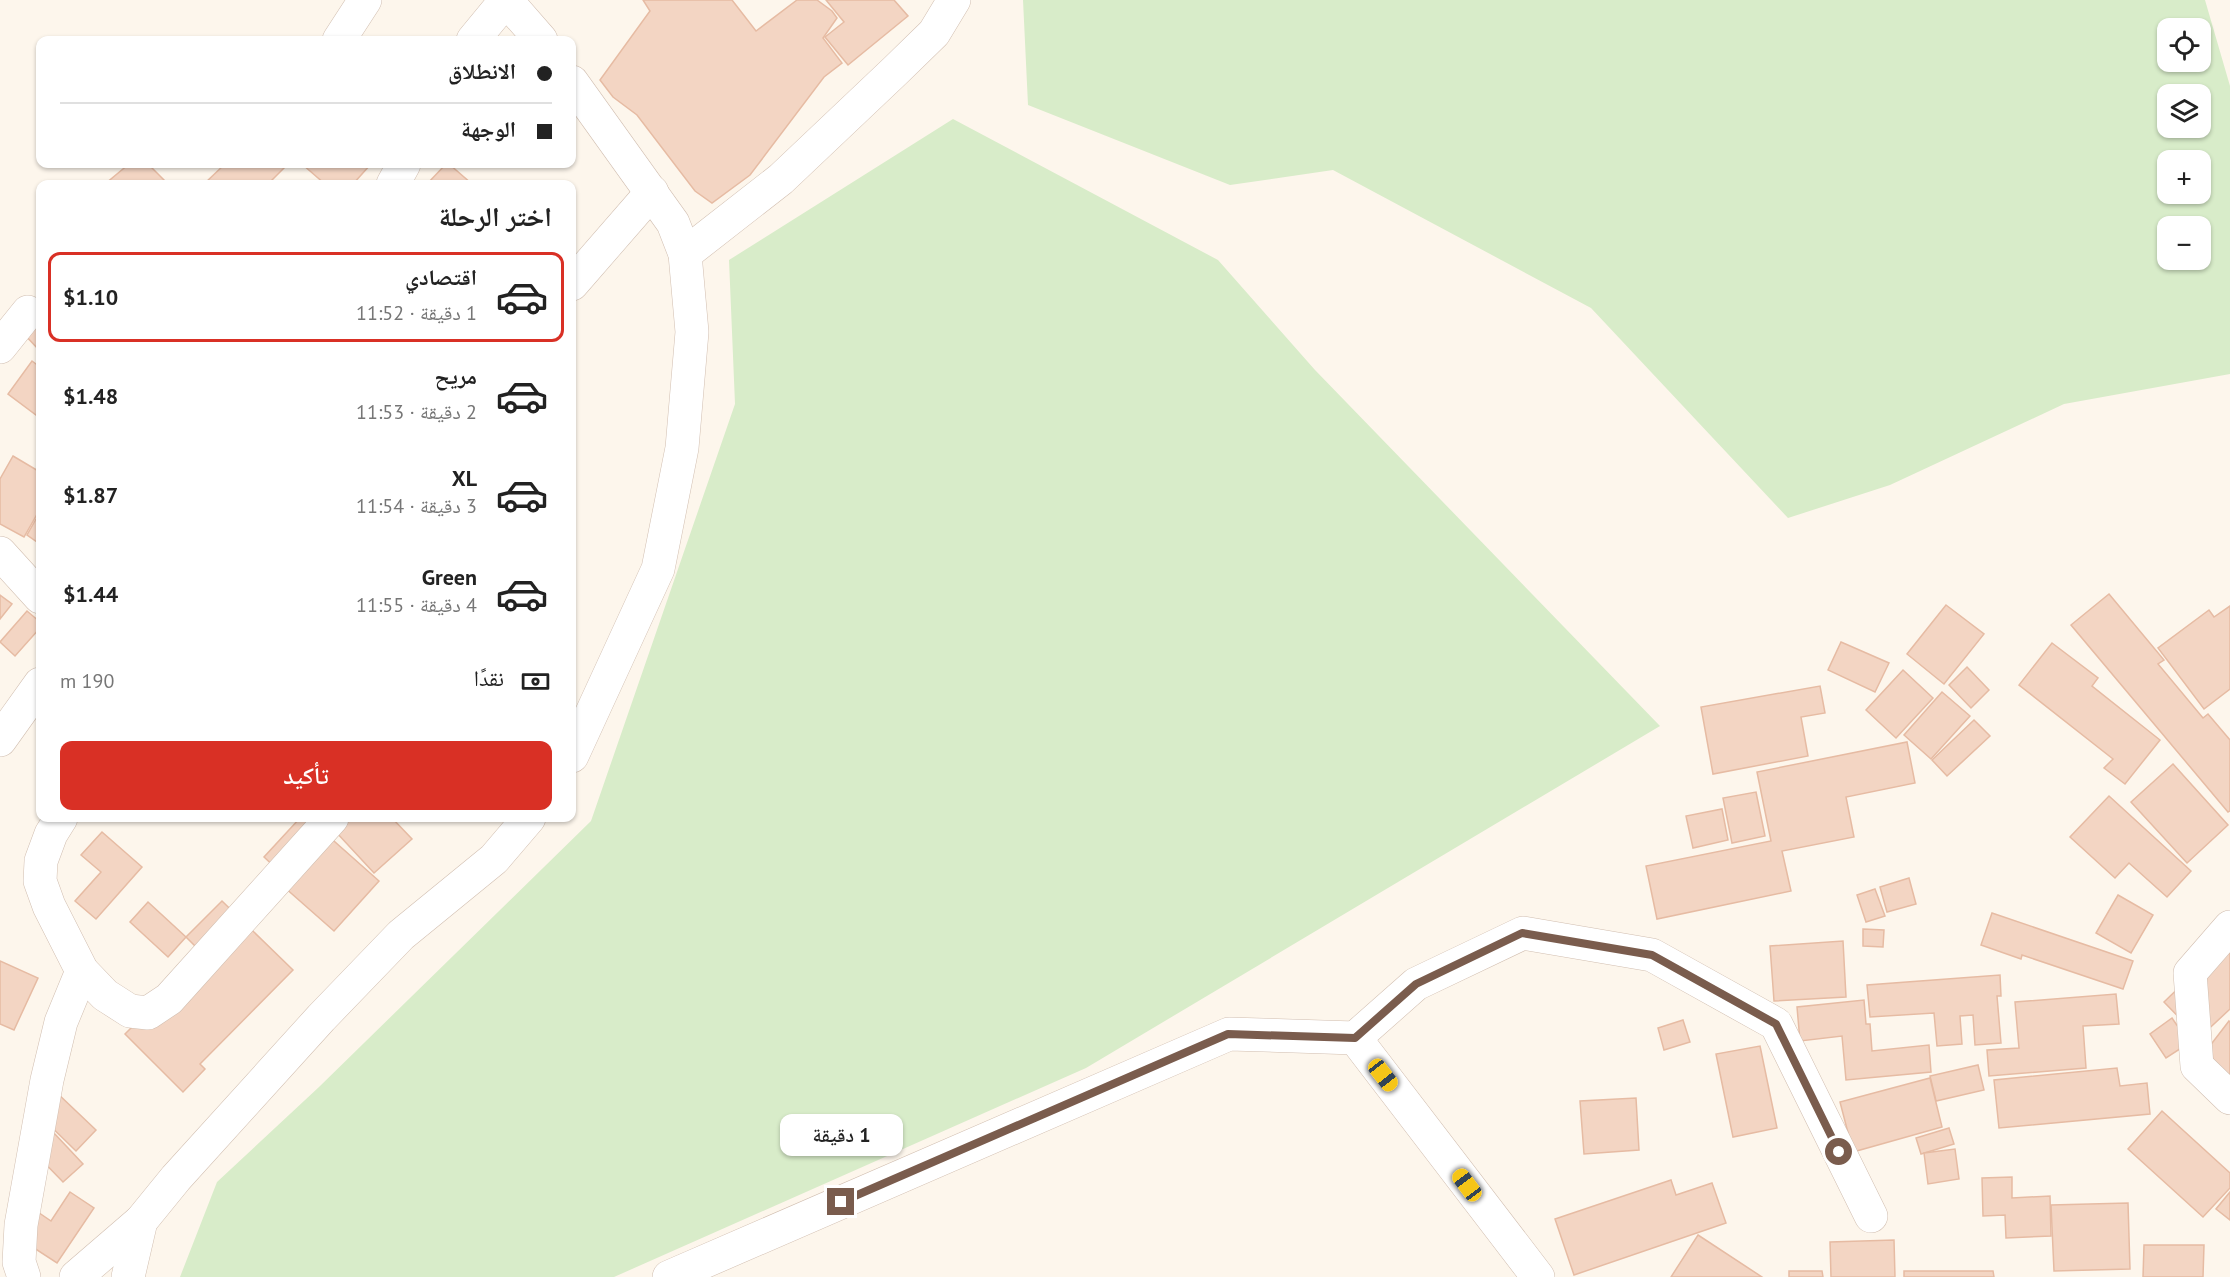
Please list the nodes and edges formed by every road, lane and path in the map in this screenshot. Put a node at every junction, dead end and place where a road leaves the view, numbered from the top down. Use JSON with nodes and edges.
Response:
{"nodes":[{"id":1,"x":365,"y":0,"type":"edge"},
{"id":2,"x":506,"y":0,"type":"edge"},
{"id":3,"x":954,"y":0,"type":"edge"},
{"id":4,"x":342,"y":36,"type":"edge"},
{"id":5,"x":476,"y":36,"type":"edge"},
{"id":6,"x":538,"y":36,"type":"edge"},
{"id":7,"x":576,"y":88,"type":"edge"},
{"id":8,"x":652,"y":192,"type":"junction"},
{"id":9,"x":685,"y":254,"type":"junction"},
{"id":10,"x":576,"y":279,"type":"edge"},
{"id":11,"x":28,"y":312,"type":"dead end"},
{"id":12,"x":0,"y":347,"type":"edge"},
{"id":13,"x":0,"y":553,"type":"edge"},
{"id":14,"x":36,"y":593,"type":"edge"},
{"id":15,"x":36,"y":690,"type":"edge"},
{"id":16,"x":0,"y":740,"type":"edge"},
{"id":17,"x":576,"y":747,"type":"edge"},
{"id":18,"x":58,"y":822,"type":"edge"},
{"id":19,"x":328,"y":822,"type":"edge"},
{"id":20,"x":526,"y":822,"type":"edge"},
{"id":21,"x":2230,"y":927,"type":"edge"},
{"id":22,"x":82,"y":971,"type":"junction"},
{"id":23,"x":1355,"y":1038,"type":"junction"},
{"id":24,"x":2230,"y":1098,"type":"edge"},
{"id":25,"x":1871,"y":1216,"type":"dead end"},
{"id":26,"x":141,"y":1221,"type":"junction"},
{"id":27,"x":24,"y":1277,"type":"edge"},
{"id":28,"x":76,"y":1277,"type":"edge"},
{"id":29,"x":128,"y":1277,"type":"edge"},
{"id":30,"x":669,"y":1277,"type":"edge"},
{"id":31,"x":1538,"y":1277,"type":"edge"}],
"edges":[{"from":1,"to":4,"type":"street"},
{"from":2,"to":5,"type":"street"},
{"from":2,"to":6,"type":"street"},
{"from":3,"to":9,"type":"street"},
{"from":7,"to":8,"type":"street"},
{"from":8,"to":9,"type":"street"},
{"from":8,"to":10,"type":"street"},
{"from":9,"to":17,"type":"street"},
{"from":11,"to":12,"type":"street"},
{"from":13,"to":14,"type":"street"},
{"from":15,"to":16,"type":"street"},
{"from":18,"to":22,"type":"street"},
{"from":19,"to":22,"type":"street"},
{"from":20,"to":26,"type":"street"},
{"from":21,"to":24,"type":"street"},
{"from":22,"to":27,"type":"street"},
{"from":23,"to":25,"type":"street"},
{"from":23,"to":30,"type":"street"},
{"from":23,"to":31,"type":"street"},
{"from":26,"to":28,"type":"street"},
{"from":26,"to":29,"type":"street"}]}
